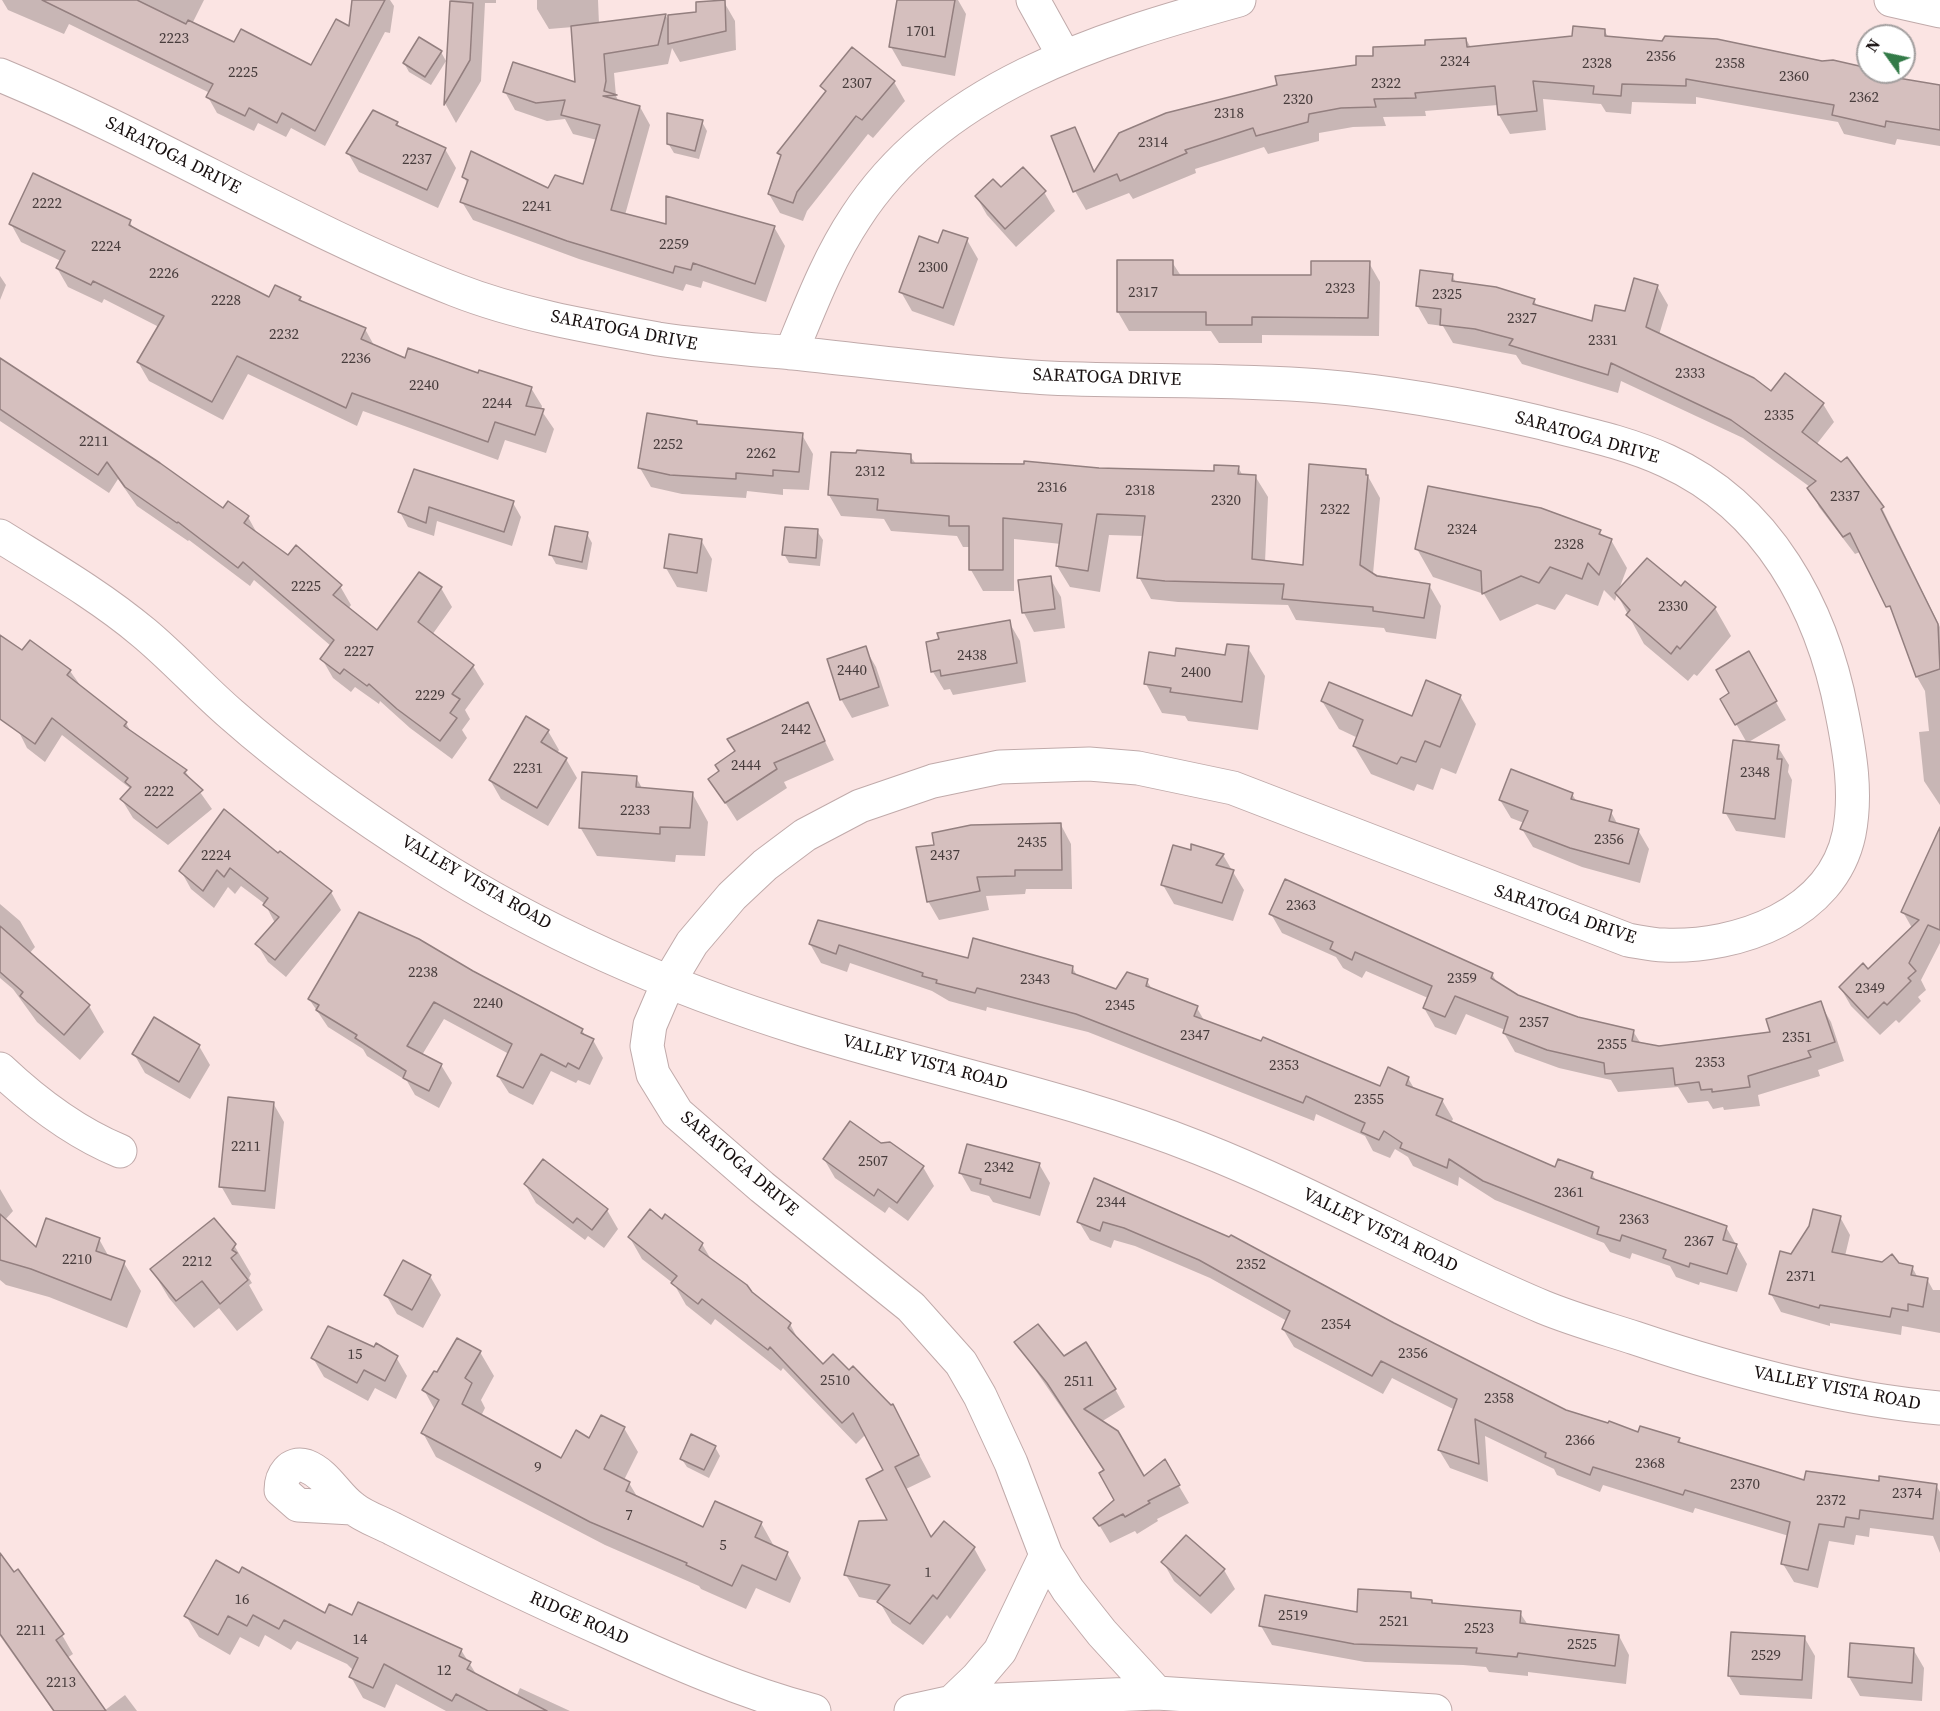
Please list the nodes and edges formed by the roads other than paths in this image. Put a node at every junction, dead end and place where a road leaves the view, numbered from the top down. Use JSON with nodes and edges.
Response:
{"nodes":[{"id":1,"x":1033,"y":0,"type":"edge"},
{"id":2,"x":1239,"y":0,"type":"edge"},
{"id":3,"x":1891,"y":0,"type":"edge"},
{"id":4,"x":1940,"y":11,"type":"edge"},
{"id":5,"x":1064,"y":56,"type":"junction"},
{"id":6,"x":0,"y":75,"type":"edge"},
{"id":7,"x":791,"y":353,"type":"junction"},
{"id":8,"x":0,"y":536,"type":"edge"},
{"id":9,"x":668,"y":983,"type":"junction"},
{"id":10,"x":0,"y":1069,"type":"edge"},
{"id":11,"x":120,"y":1151,"type":"dead end"},
{"id":12,"x":1940,"y":1408,"type":"edge"},
{"id":13,"x":352,"y":1508,"type":"dead end"},
{"id":14,"x":1046,"y":1555,"type":"junction"},
{"id":15,"x":1157,"y":1693,"type":"junction"},
{"id":16,"x":952,"y":1702,"type":"junction"},
{"id":17,"x":814,"y":1711,"type":"edge"},
{"id":18,"x":911,"y":1711,"type":"edge"},
{"id":19,"x":1435,"y":1711,"type":"edge"}],
"edges":[{"from":1,"to":5,"type":"street"},
{"from":2,"to":5,"type":"street"},
{"from":3,"to":4,"type":"street"},
{"from":5,"to":7,"type":"street"},
{"from":6,"to":7,"type":"street","name":"SARATOGA DRIVE"},
{"from":7,"to":9,"type":"street","name":"SARATOGA DRIVE"},
{"from":8,"to":9,"type":"street","name":"VALLEY VISTA ROAD"},
{"from":9,"to":12,"type":"street","name":"VALLEY VISTA ROAD"},
{"from":9,"to":14,"type":"street","name":"SARATOGA DRIVE"},
{"from":10,"to":11,"type":"street"},
{"from":13,"to":17,"type":"street","name":"RIDGE ROAD"},
{"from":14,"to":15,"type":"street","name":"SARATOGA DRIVE"},
{"from":14,"to":16,"type":"street"},
{"from":15,"to":16,"type":"street"},
{"from":15,"to":19,"type":"street"},
{"from":16,"to":18,"type":"street"}]}
